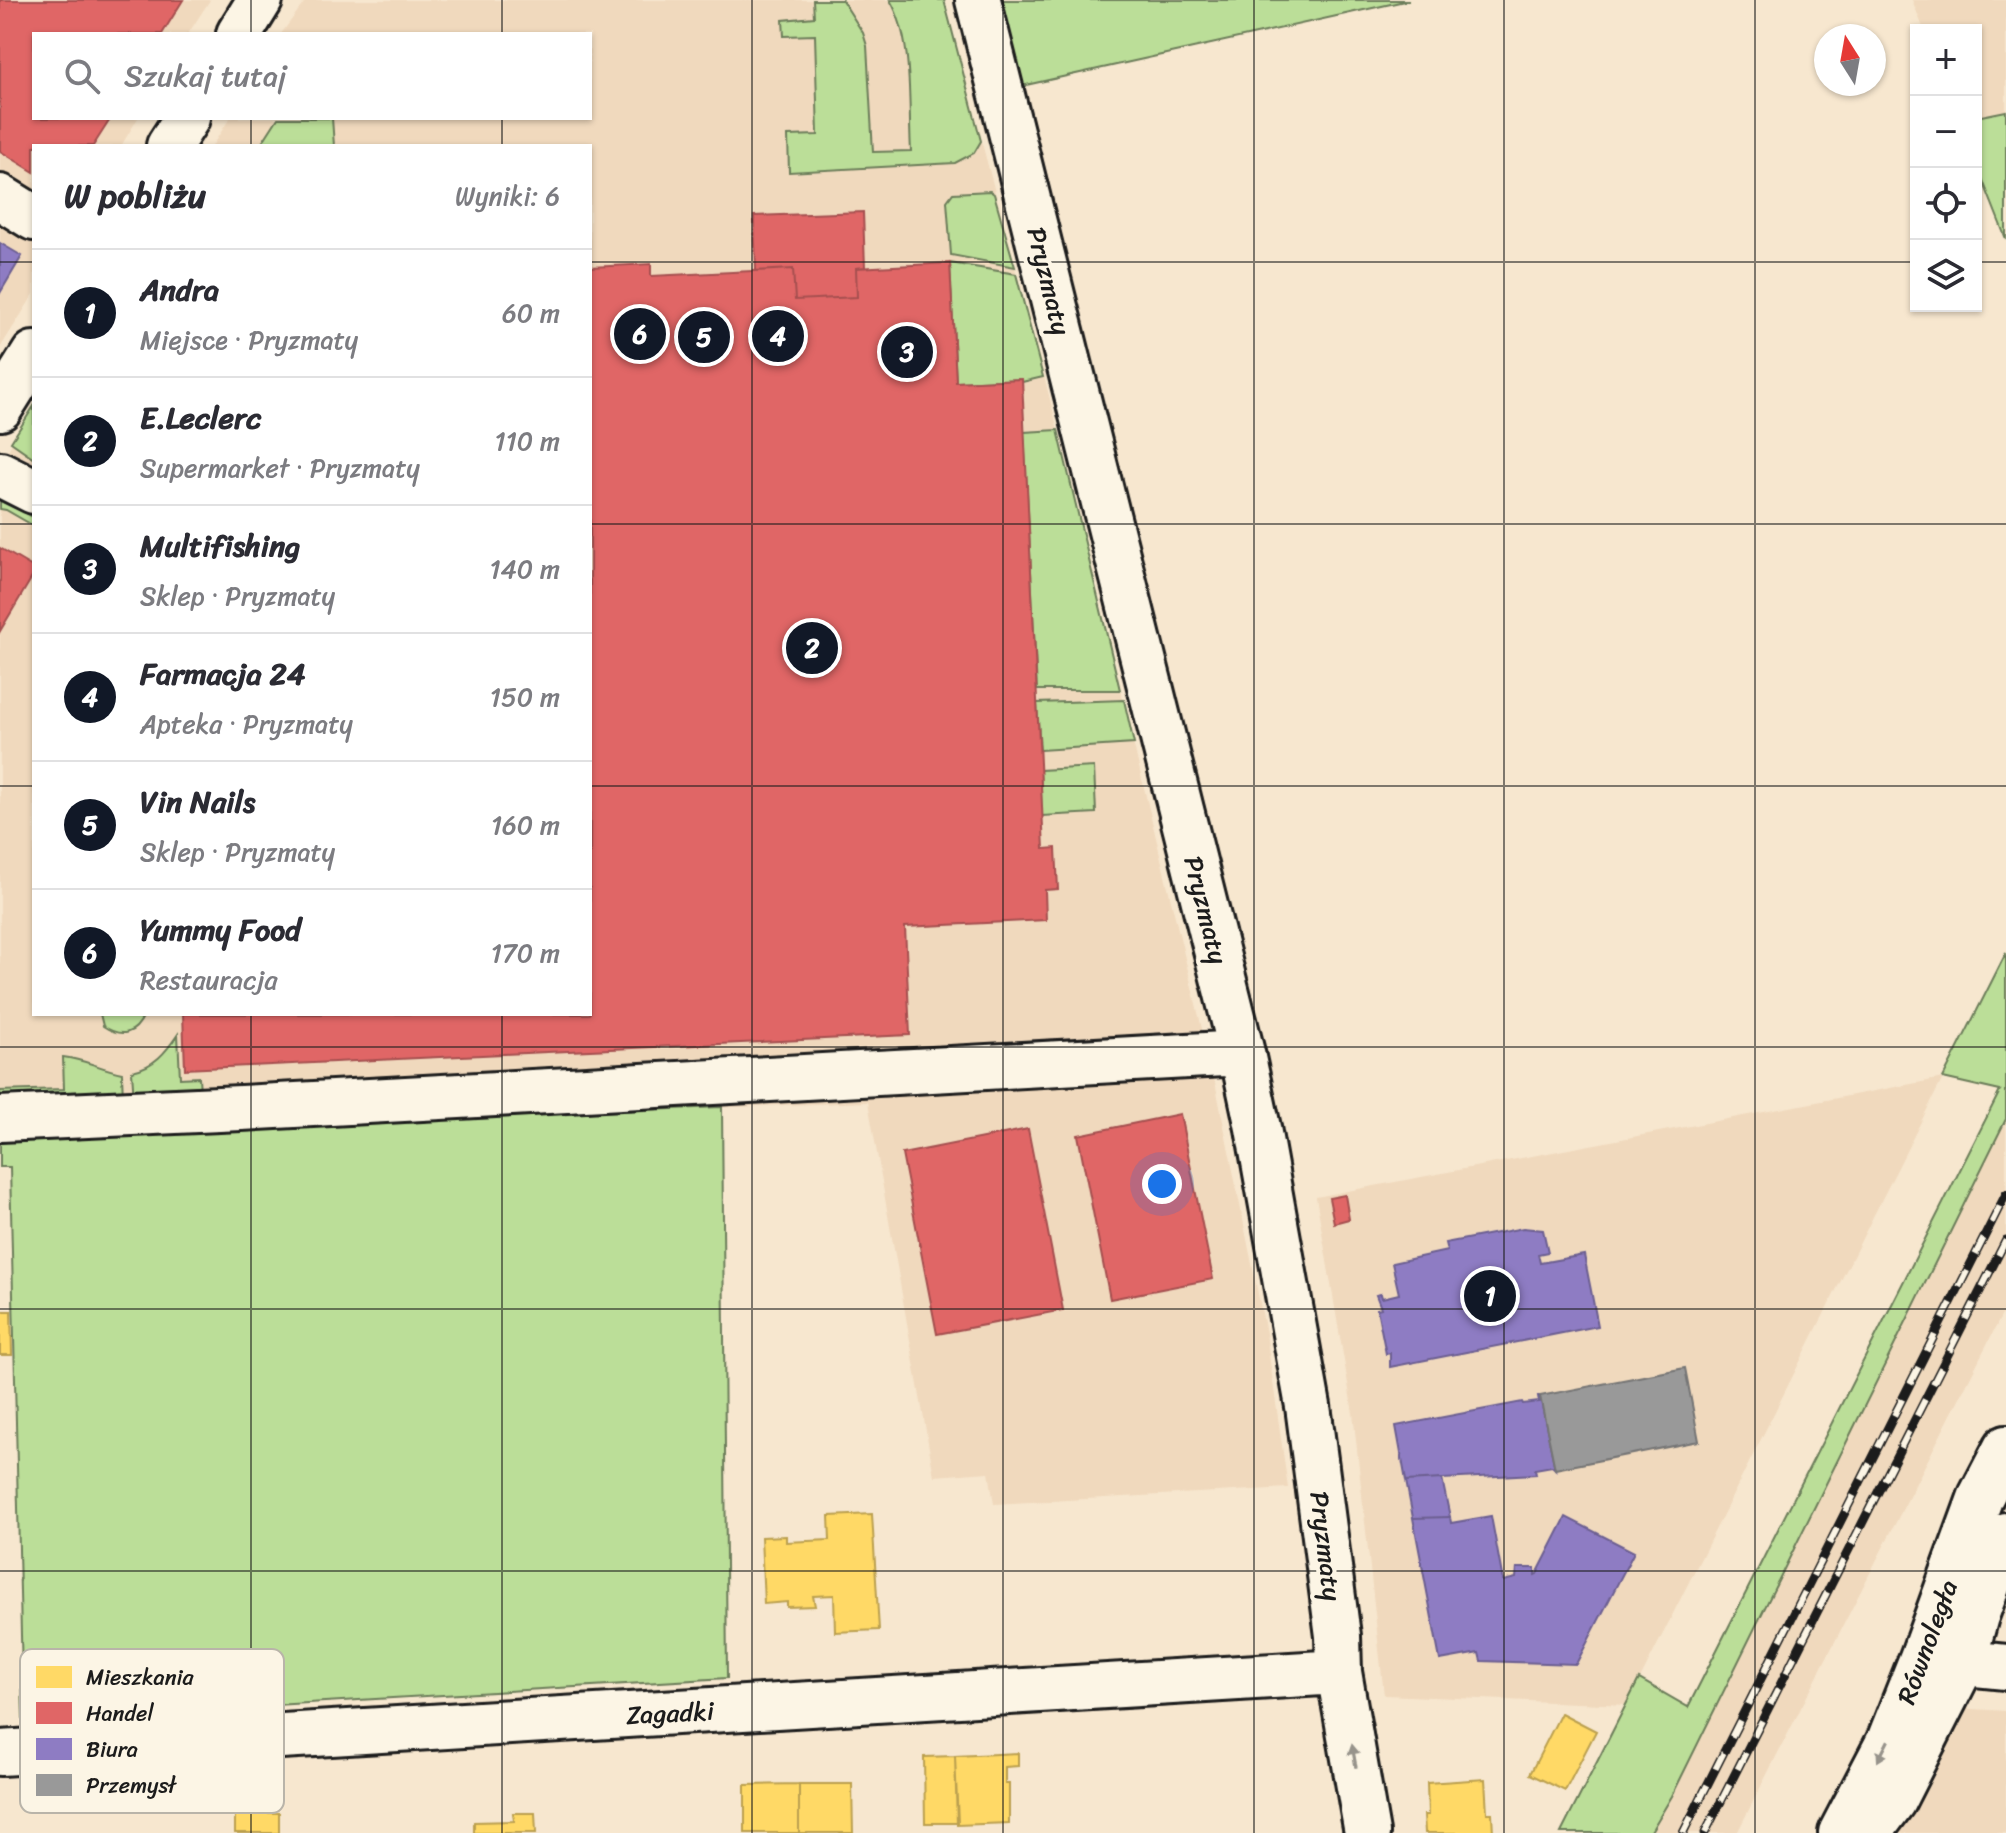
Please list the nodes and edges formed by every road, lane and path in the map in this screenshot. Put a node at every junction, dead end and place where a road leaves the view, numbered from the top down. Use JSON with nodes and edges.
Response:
{"nodes":[{"id":1,"x":260,"y":0,"type":"edge"},
{"id":2,"x":978,"y":0,"type":"edge"},
{"id":3,"x":240,"y":32,"type":"edge"},
{"id":4,"x":186,"y":120,"type":"edge"},
{"id":5,"x":170,"y":144,"type":"edge"},
{"id":6,"x":0,"y":197,"type":"edge"},
{"id":7,"x":32,"y":217,"type":"edge"},
{"id":8,"x":32,"y":357,"type":"edge"},
{"id":9,"x":0,"y":408,"type":"edge"},
{"id":10,"x":0,"y":474,"type":"edge"},
{"id":11,"x":32,"y":490,"type":"edge"},
{"id":12,"x":1242,"y":1053,"type":"junction"},
{"id":13,"x":0,"y":1119,"type":"edge"},
{"id":14,"x":2006,"y":1448,"type":"edge"},
{"id":15,"x":2006,"y":1535,"type":"edge"},
{"id":16,"x":1974,"y":1617,"type":"edge"},
{"id":17,"x":1942,"y":1660,"type":"junction"},
{"id":18,"x":2006,"y":1667,"type":"edge"},
{"id":19,"x":1339,"y":1672,"type":"junction"},
{"id":20,"x":284,"y":1736,"type":"edge"},
{"id":21,"x":20,"y":1752,"type":"edge"},
{"id":22,"x":0,"y":1753,"type":"edge"},
{"id":23,"x":1367,"y":1833,"type":"edge"},
{"id":24,"x":1841,"y":1833,"type":"edge"},
{"id":25,"x":1869,"y":1833,"type":"edge"}],
"edges":[{"from":1,"to":3,"type":"street"},
{"from":2,"to":12,"type":"street","name":"Pryzmaty"},
{"from":4,"to":5,"type":"street"},
{"from":6,"to":7,"type":"street"},
{"from":8,"to":9,"type":"street"},
{"from":10,"to":11,"type":"street"},
{"from":12,"to":13,"type":"street"},
{"from":12,"to":19,"type":"street","name":"Pryzmaty"},
{"from":14,"to":16,"type":"street","name":"Równoległa"},
{"from":15,"to":16,"type":"street","name":"Równoległa"},
{"from":16,"to":17,"type":"street","name":"Równoległa"},
{"from":17,"to":18,"type":"street"},
{"from":17,"to":24,"type":"street","name":"Równoległa","one_way":true},
{"from":17,"to":25,"type":"street","name":"Równoległa"},
{"from":19,"to":20,"type":"street","name":"Zagadki"},
{"from":23,"to":19,"type":"street","name":"Pryzmaty","one_way":true},
{"from":21,"to":22,"type":"street","name":"Zagadki"}]}
